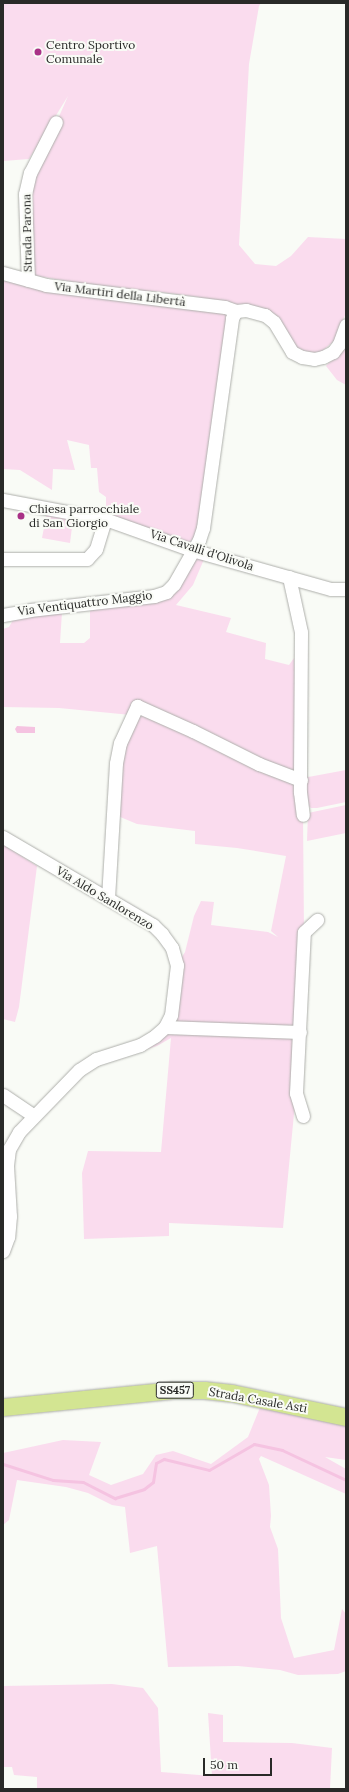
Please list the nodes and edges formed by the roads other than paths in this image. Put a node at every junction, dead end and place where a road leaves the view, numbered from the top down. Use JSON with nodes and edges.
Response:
{"nodes":[{"id":1,"x":56,"y":122,"type":"dead end"},
{"id":2,"x":3,"y":273,"type":"edge"},
{"id":3,"x":28,"y":280,"type":"junction"},
{"id":4,"x":236,"y":311,"type":"junction"},
{"id":5,"x":346,"y":325,"type":"edge"},
{"id":6,"x":3,"y":500,"type":"edge"},
{"id":7,"x":105,"y":519,"type":"junction"},
{"id":8,"x":192,"y":550,"type":"junction"},
{"id":9,"x":3,"y":559,"type":"edge"},
{"id":10,"x":290,"y":577,"type":"junction"},
{"id":11,"x":346,"y":589,"type":"edge"},
{"id":12,"x":3,"y":615,"type":"edge"},
{"id":13,"x":301,"y":780,"type":"junction"},
{"id":14,"x":303,"y":815,"type":"dead end"},
{"id":15,"x":3,"y":837,"type":"edge"},
{"id":16,"x":108,"y":898,"type":"junction"},
{"id":17,"x":318,"y":920,"type":"dead end"},
{"id":18,"x":165,"y":1027,"type":"junction"},
{"id":19,"x":300,"y":1032,"type":"junction"},
{"id":20,"x":3,"y":1095,"type":"edge"},
{"id":21,"x":34,"y":1116,"type":"junction"},
{"id":22,"x":303,"y":1116,"type":"dead end"},
{"id":23,"x":5,"y":1159,"type":"edge"},
{"id":24,"x":3,"y":1251,"type":"edge"},
{"id":25,"x":3,"y":1406,"type":"edge"},
{"id":26,"x":346,"y":1417,"type":"edge"}],
"edges":[{"from":1,"to":3,"type":"street","name":"Strada Parona"},
{"from":2,"to":3,"type":"street","name":"Via Martiri della Libertà"},
{"from":3,"to":4,"type":"street","name":"Via Martiri della Libertà"},
{"from":4,"to":5,"type":"street","name":"Via Martiri della Libertà"},
{"from":4,"to":8,"type":"street"},
{"from":6,"to":7,"type":"street","name":"Via Cavalli d'Olivola"},
{"from":7,"to":8,"type":"street","name":"Via Cavalli d'Olivola"},
{"from":7,"to":9,"type":"street"},
{"from":8,"to":10,"type":"street","name":"Via Cavalli d'Olivola"},
{"from":8,"to":12,"type":"street","name":"Via Ventiquattro Maggio"},
{"from":10,"to":11,"type":"street","name":"Via Cavalli d'Olivola"},
{"from":10,"to":13,"type":"street"},
{"from":13,"to":14,"type":"street"},
{"from":13,"to":16,"type":"street"},
{"from":15,"to":16,"type":"street","name":"Via Aldo Sanlorenzo"},
{"from":16,"to":18,"type":"street","name":"Via Aldo Sanlorenzo"},
{"from":17,"to":19,"type":"street"},
{"from":18,"to":19,"type":"street"},
{"from":18,"to":21,"type":"street"},
{"from":19,"to":22,"type":"street"},
{"from":20,"to":21,"type":"street"},
{"from":21,"to":23,"type":"street"},
{"from":23,"to":24,"type":"street"},
{"from":25,"to":26,"type":"main road","name":"Strada Casale Asti","number":"SS457"}]}
